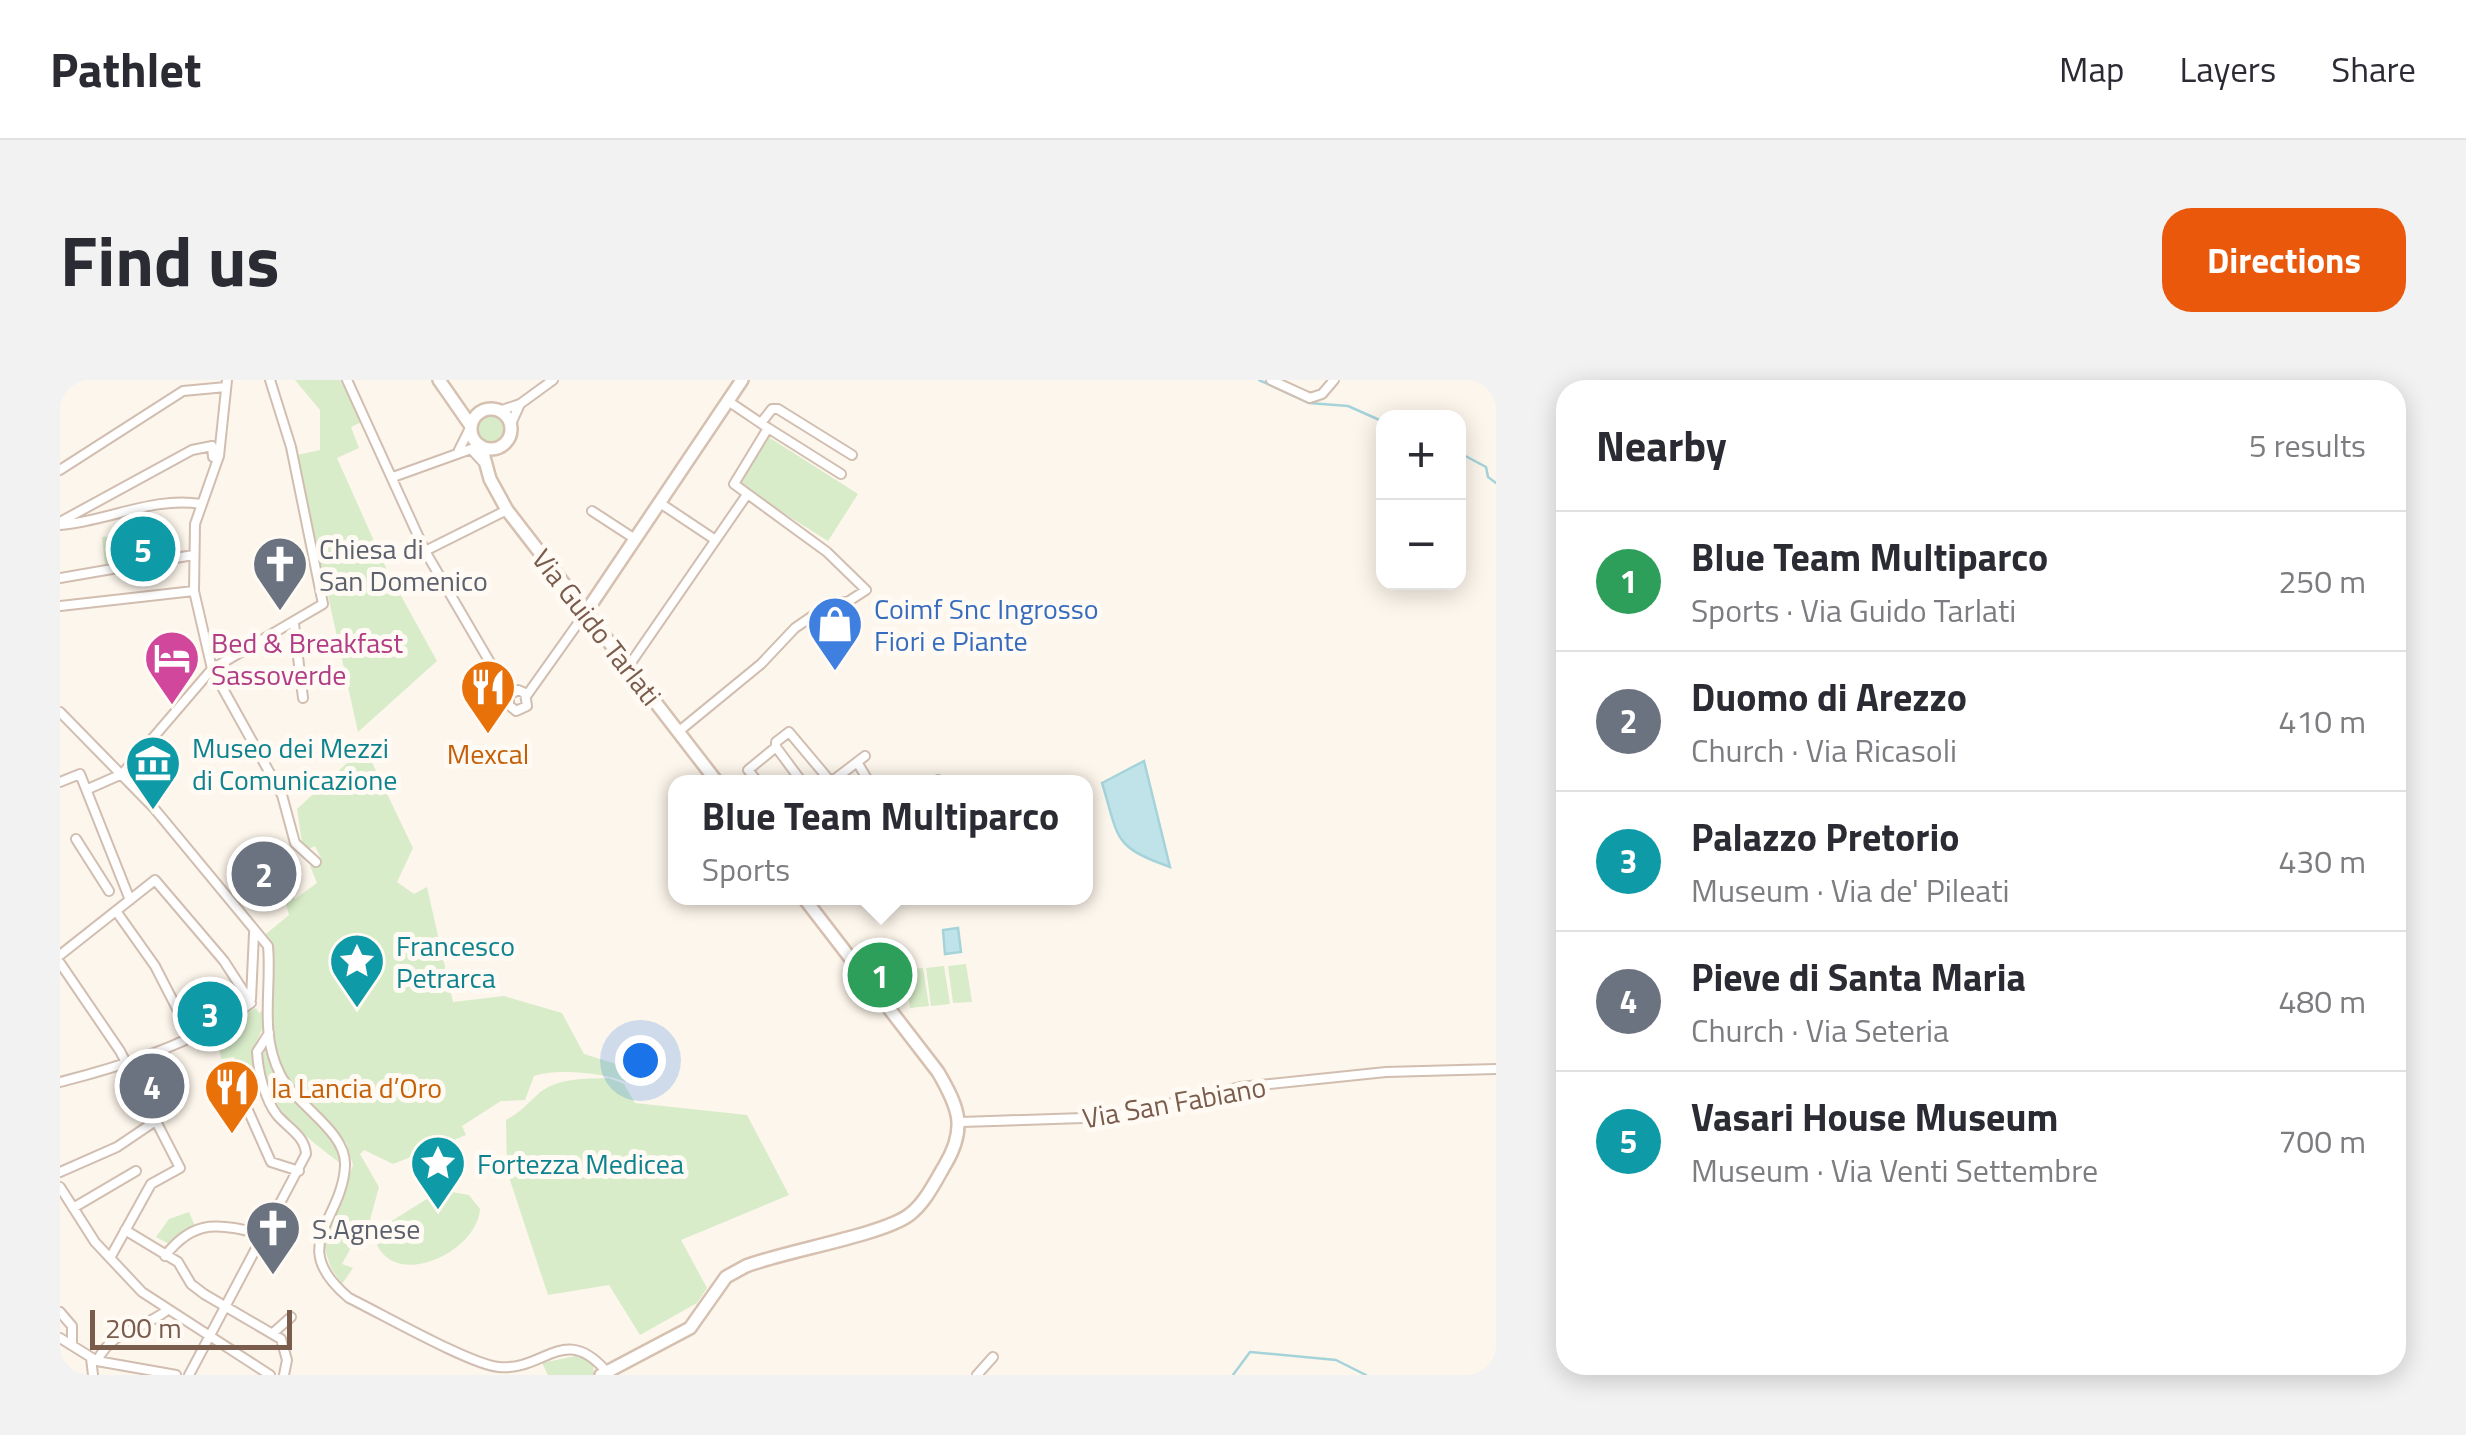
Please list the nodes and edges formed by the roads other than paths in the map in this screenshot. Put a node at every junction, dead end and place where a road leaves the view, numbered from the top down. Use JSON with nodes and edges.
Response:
{"nodes":[{"id":1,"x":270,"y":380,"type":"edge"},
{"id":2,"x":362,"y":380,"type":"edge"},
{"id":3,"x":439,"y":380,"type":"edge"},
{"id":4,"x":553,"y":380,"type":"edge"},
{"id":5,"x":742,"y":380,"type":"edge"},
{"id":6,"x":1271,"y":380,"type":"edge"},
{"id":7,"x":1334,"y":380,"type":"edge"},
{"id":8,"x":211,"y":383,"type":"edge"},
{"id":9,"x":226,"y":383,"type":"edge"},
{"id":10,"x":349,"y":383,"type":"edge"},
{"id":11,"x":728,"y":401,"type":"junction"},
{"id":12,"x":520,"y":404,"type":"junction"},
{"id":13,"x":460,"y":405,"type":"junction"},
{"id":14,"x":482,"y":411,"type":"junction"},
{"id":15,"x":499,"y":411,"type":"junction"},
{"id":16,"x":471,"y":426,"type":"junction"},
{"id":17,"x":510,"y":426,"type":"junction"},
{"id":18,"x":765,"y":426,"type":"junction"},
{"id":19,"x":216,"y":443,"type":"junction"},
{"id":20,"x":476,"y":447,"type":"junction"},
{"id":21,"x":495,"y":448,"type":"junction"},
{"id":22,"x":459,"y":450,"type":"junction"},
{"id":23,"x":852,"y":455,"type":"dead end"},
{"id":24,"x":486,"y":467,"type":"junction"},
{"id":25,"x":60,"y":470,"type":"edge"},
{"id":26,"x":842,"y":474,"type":"dead end"},
{"id":27,"x":393,"y":478,"type":"junction"},
{"id":28,"x":746,"y":496,"type":"junction"},
{"id":29,"x":660,"y":503,"type":"junction"},
{"id":30,"x":201,"y":504,"type":"junction"},
{"id":31,"x":507,"y":510,"type":"junction"},
{"id":32,"x":592,"y":511,"type":"dead end"},
{"id":33,"x":60,"y":524,"type":"edge"},
{"id":34,"x":714,"y":539,"type":"junction"},
{"id":35,"x":635,"y":540,"type":"junction"},
{"id":36,"x":426,"y":551,"type":"junction"},
{"id":37,"x":193,"y":555,"type":"junction"},
{"id":38,"x":60,"y":578,"type":"edge"},
{"id":39,"x":194,"y":591,"type":"junction"},
{"id":40,"x":60,"y":606,"type":"edge"},
{"id":41,"x":586,"y":612,"type":"junction"},
{"id":42,"x":294,"y":624,"type":"junction"},
{"id":43,"x":628,"y":667,"type":"junction"},
{"id":44,"x":212,"y":669,"type":"junction"},
{"id":45,"x":509,"y":695,"type":"junction"},
{"id":46,"x":527,"y":696,"type":"junction"},
{"id":47,"x":303,"y":698,"type":"dead end"},
{"id":48,"x":60,"y":712,"type":"edge"},
{"id":49,"x":678,"y":732,"type":"junction"},
{"id":50,"x":776,"y":747,"type":"junction"},
{"id":51,"x":122,"y":774,"type":"junction"},
{"id":52,"x":712,"y":775,"type":"edge"},
{"id":53,"x":752,"y":775,"type":"edge"},
{"id":54,"x":797,"y":775,"type":"edge"},
{"id":55,"x":830,"y":775,"type":"edge"},
{"id":56,"x":843,"y":775,"type":"edge"},
{"id":57,"x":867,"y":775,"type":"edge"},
{"id":58,"x":60,"y":782,"type":"edge"},
{"id":59,"x":88,"y":789,"type":"junction"},
{"id":60,"x":76,"y":839,"type":"dead end"},
{"id":61,"x":316,"y":862,"type":"dead end"},
{"id":62,"x":130,"y":900,"type":"junction"},
{"id":63,"x":810,"y":905,"type":"edge"},
{"id":64,"x":118,"y":909,"type":"junction"},
{"id":65,"x":819,"y":917,"type":"junction"},
{"id":66,"x":254,"y":933,"type":"junction"},
{"id":67,"x":60,"y":942,"type":"edge"},
{"id":68,"x":839,"y":942,"type":"junction"},
{"id":69,"x":62,"y":953,"type":"edge"},
{"id":70,"x":250,"y":960,"type":"junction"},
{"id":71,"x":60,"y":963,"type":"edge"},
{"id":72,"x":230,"y":970,"type":"junction"},
{"id":73,"x":871,"y":976,"type":"junction"},
{"id":74,"x":251,"y":1003,"type":"junction"},
{"id":75,"x":905,"y":1029,"type":"junction"},
{"id":76,"x":269,"y":1033,"type":"junction"},
{"id":77,"x":191,"y":1036,"type":"junction"},
{"id":78,"x":124,"y":1063,"type":"junction"},
{"id":79,"x":1496,"y":1069,"type":"edge"},
{"id":80,"x":60,"y":1082,"type":"edge"},
{"id":81,"x":246,"y":1108,"type":"dead end"},
{"id":82,"x":154,"y":1122,"type":"junction"},
{"id":83,"x":961,"y":1122,"type":"junction"},
{"id":84,"x":136,"y":1171,"type":"dead end"},
{"id":85,"x":298,"y":1171,"type":"junction"},
{"id":86,"x":60,"y":1172,"type":"edge"},
{"id":87,"x":60,"y":1187,"type":"edge"},
{"id":88,"x":74,"y":1208,"type":"junction"},
{"id":89,"x":125,"y":1230,"type":"junction"},
{"id":90,"x":265,"y":1235,"type":"junction"},
{"id":91,"x":165,"y":1256,"type":"junction"},
{"id":92,"x":110,"y":1258,"type":"junction"},
{"id":93,"x":236,"y":1285,"type":"junction"},
{"id":94,"x":247,"y":1291,"type":"dead end"},
{"id":95,"x":226,"y":1306,"type":"junction"},
{"id":96,"x":166,"y":1311,"type":"junction"},
{"id":97,"x":60,"y":1312,"type":"edge"},
{"id":98,"x":291,"y":1318,"type":"dead end"},
{"id":99,"x":273,"y":1333,"type":"junction"},
{"id":100,"x":209,"y":1337,"type":"junction"},
{"id":101,"x":60,"y":1338,"type":"edge"},
{"id":102,"x":72,"y":1343,"type":"junction"},
{"id":103,"x":993,"y":1357,"type":"dead end"},
{"id":104,"x":94,"y":1359,"type":"junction"},
{"id":105,"x":116,"y":1366,"type":"junction"},
{"id":106,"x":604,"y":1373,"type":"edge"},
{"id":107,"x":93,"y":1375,"type":"edge"},
{"id":108,"x":122,"y":1375,"type":"edge"},
{"id":109,"x":176,"y":1375,"type":"edge"},
{"id":110,"x":189,"y":1375,"type":"edge"},
{"id":111,"x":270,"y":1375,"type":"edge"},
{"id":112,"x":284,"y":1375,"type":"edge"},
{"id":113,"x":977,"y":1375,"type":"edge"}],
"edges":[{"from":1,"to":42,"type":"street"},
{"from":2,"to":10,"type":"street"},
{"from":3,"to":13,"type":"main road"},
{"from":4,"to":12,"type":"street"},
{"from":5,"to":11,"type":"main road"},
{"from":6,"to":7,"type":"street"},
{"from":8,"to":9,"type":"street"},
{"from":8,"to":25,"type":"street"},
{"from":9,"to":19,"type":"street"},
{"from":10,"to":27,"type":"street"},
{"from":11,"to":18,"type":"street"},
{"from":11,"to":29,"type":"main road"},
{"from":12,"to":15,"type":"street"},
{"from":12,"to":17,"type":"street"},
{"from":13,"to":14,"type":"main road"},
{"from":13,"to":16,"type":"main road"},
{"from":14,"to":15,"type":"main road"},
{"from":14,"to":16,"type":"main road"},
{"from":15,"to":17,"type":"main road"},
{"from":16,"to":20,"type":"main road"},
{"from":16,"to":22,"type":"street"},
{"from":17,"to":21,"type":"main road"},
{"from":18,"to":23,"type":"street"},
{"from":18,"to":26,"type":"street"},
{"from":18,"to":28,"type":"street"},
{"from":19,"to":30,"type":"street"},
{"from":19,"to":33,"type":"street"},
{"from":20,"to":21,"type":"main road"},
{"from":20,"to":22,"type":"street"},
{"from":20,"to":24,"type":"main road","name":"Via Guido Tarlati"},
{"from":21,"to":24,"type":"main road"},
{"from":22,"to":27,"type":"street"},
{"from":24,"to":31,"type":"main road","name":"Via Guido Tarlati"},
{"from":27,"to":36,"type":"street"},
{"from":28,"to":34,"type":"street"},
{"from":28,"to":49,"type":"street"},
{"from":29,"to":34,"type":"street"},
{"from":29,"to":35,"type":"main road"},
{"from":30,"to":33,"type":"street"},
{"from":30,"to":37,"type":"street"},
{"from":31,"to":36,"type":"street"},
{"from":31,"to":41,"type":"main road","name":"Via Guido Tarlati"},
{"from":32,"to":35,"type":"street"},
{"from":34,"to":43,"type":"street"},
{"from":35,"to":41,"type":"main road"},
{"from":36,"to":45,"type":"street"},
{"from":37,"to":38,"type":"street"},
{"from":37,"to":39,"type":"street"},
{"from":39,"to":40,"type":"street"},
{"from":39,"to":44,"type":"street"},
{"from":41,"to":43,"type":"main road","name":"Via Guido Tarlati"},
{"from":41,"to":46,"type":"street"},
{"from":42,"to":44,"type":"street"},
{"from":42,"to":47,"type":"street"},
{"from":43,"to":49,"type":"main road","name":"Via Guido Tarlati"},
{"from":44,"to":51,"type":"street"},
{"from":44,"to":61,"type":"street"},
{"from":45,"to":46,"type":"street"},
{"from":45,"to":46,"type":"street"},
{"from":48,"to":51,"type":"street"},
{"from":49,"to":52,"type":"main road","name":"Via Guido Tarlati"},
{"from":50,"to":53,"type":"street"},
{"from":50,"to":54,"type":"street"},
{"from":50,"to":55,"type":"street"},
{"from":51,"to":59,"type":"street"},
{"from":51,"to":66,"type":"street"},
{"from":56,"to":57,"type":"street"},
{"from":58,"to":59,"type":"street"},
{"from":59,"to":62,"type":"street"},
{"from":60,"to":64,"type":"street"},
{"from":62,"to":64,"type":"street"},
{"from":62,"to":72,"type":"street"},
{"from":63,"to":65,"type":"main road"},
{"from":64,"to":69,"type":"street"},
{"from":64,"to":77,"type":"street"},
{"from":65,"to":68,"type":"main road"},
{"from":65,"to":73,"type":"main road"},
{"from":66,"to":70,"type":"street"},
{"from":66,"to":76,"type":"street"},
{"from":67,"to":69,"type":"street"},
{"from":68,"to":73,"type":"main road"},
{"from":68,"to":75,"type":"main road"},
{"from":70,"to":72,"type":"street"},
{"from":70,"to":74,"type":"street"},
{"from":71,"to":78,"type":"street"},
{"from":72,"to":74,"type":"street"},
{"from":73,"to":75,"type":"main road"},
{"from":74,"to":77,"type":"street"},
{"from":75,"to":83,"type":"main road"},
{"from":76,"to":85,"type":"street"},
{"from":76,"to":106,"type":"street"},
{"from":77,"to":78,"type":"street"},
{"from":78,"to":80,"type":"street"},
{"from":78,"to":82,"type":"street"},
{"from":79,"to":83,"type":"street","name":"Via San Fabiano"},
{"from":81,"to":85,"type":"street"},
{"from":82,"to":86,"type":"street"},
{"from":82,"to":89,"type":"street"},
{"from":83,"to":106,"type":"main road"},
{"from":84,"to":88,"type":"street"},
{"from":85,"to":90,"type":"street"},
{"from":87,"to":88,"type":"street"},
{"from":88,"to":92,"type":"street"},
{"from":89,"to":91,"type":"street"},
{"from":89,"to":92,"type":"street"},
{"from":90,"to":91,"type":"street"},
{"from":90,"to":93,"type":"street"},
{"from":91,"to":95,"type":"street"},
{"from":92,"to":96,"type":"street"},
{"from":93,"to":94,"type":"street"},
{"from":93,"to":95,"type":"street"},
{"from":95,"to":99,"type":"street"},
{"from":95,"to":100,"type":"street"},
{"from":96,"to":100,"type":"street"},
{"from":96,"to":104,"type":"street"},
{"from":97,"to":102,"type":"street"},
{"from":98,"to":99,"type":"street"},
{"from":99,"to":112,"type":"street"},
{"from":100,"to":110,"type":"street"},
{"from":100,"to":111,"type":"street"},
{"from":101,"to":102,"type":"street"},
{"from":102,"to":104,"type":"street"},
{"from":103,"to":113,"type":"street"},
{"from":104,"to":105,"type":"street"},
{"from":104,"to":107,"type":"street"},
{"from":105,"to":108,"type":"street"},
{"from":105,"to":109,"type":"street"}]}
